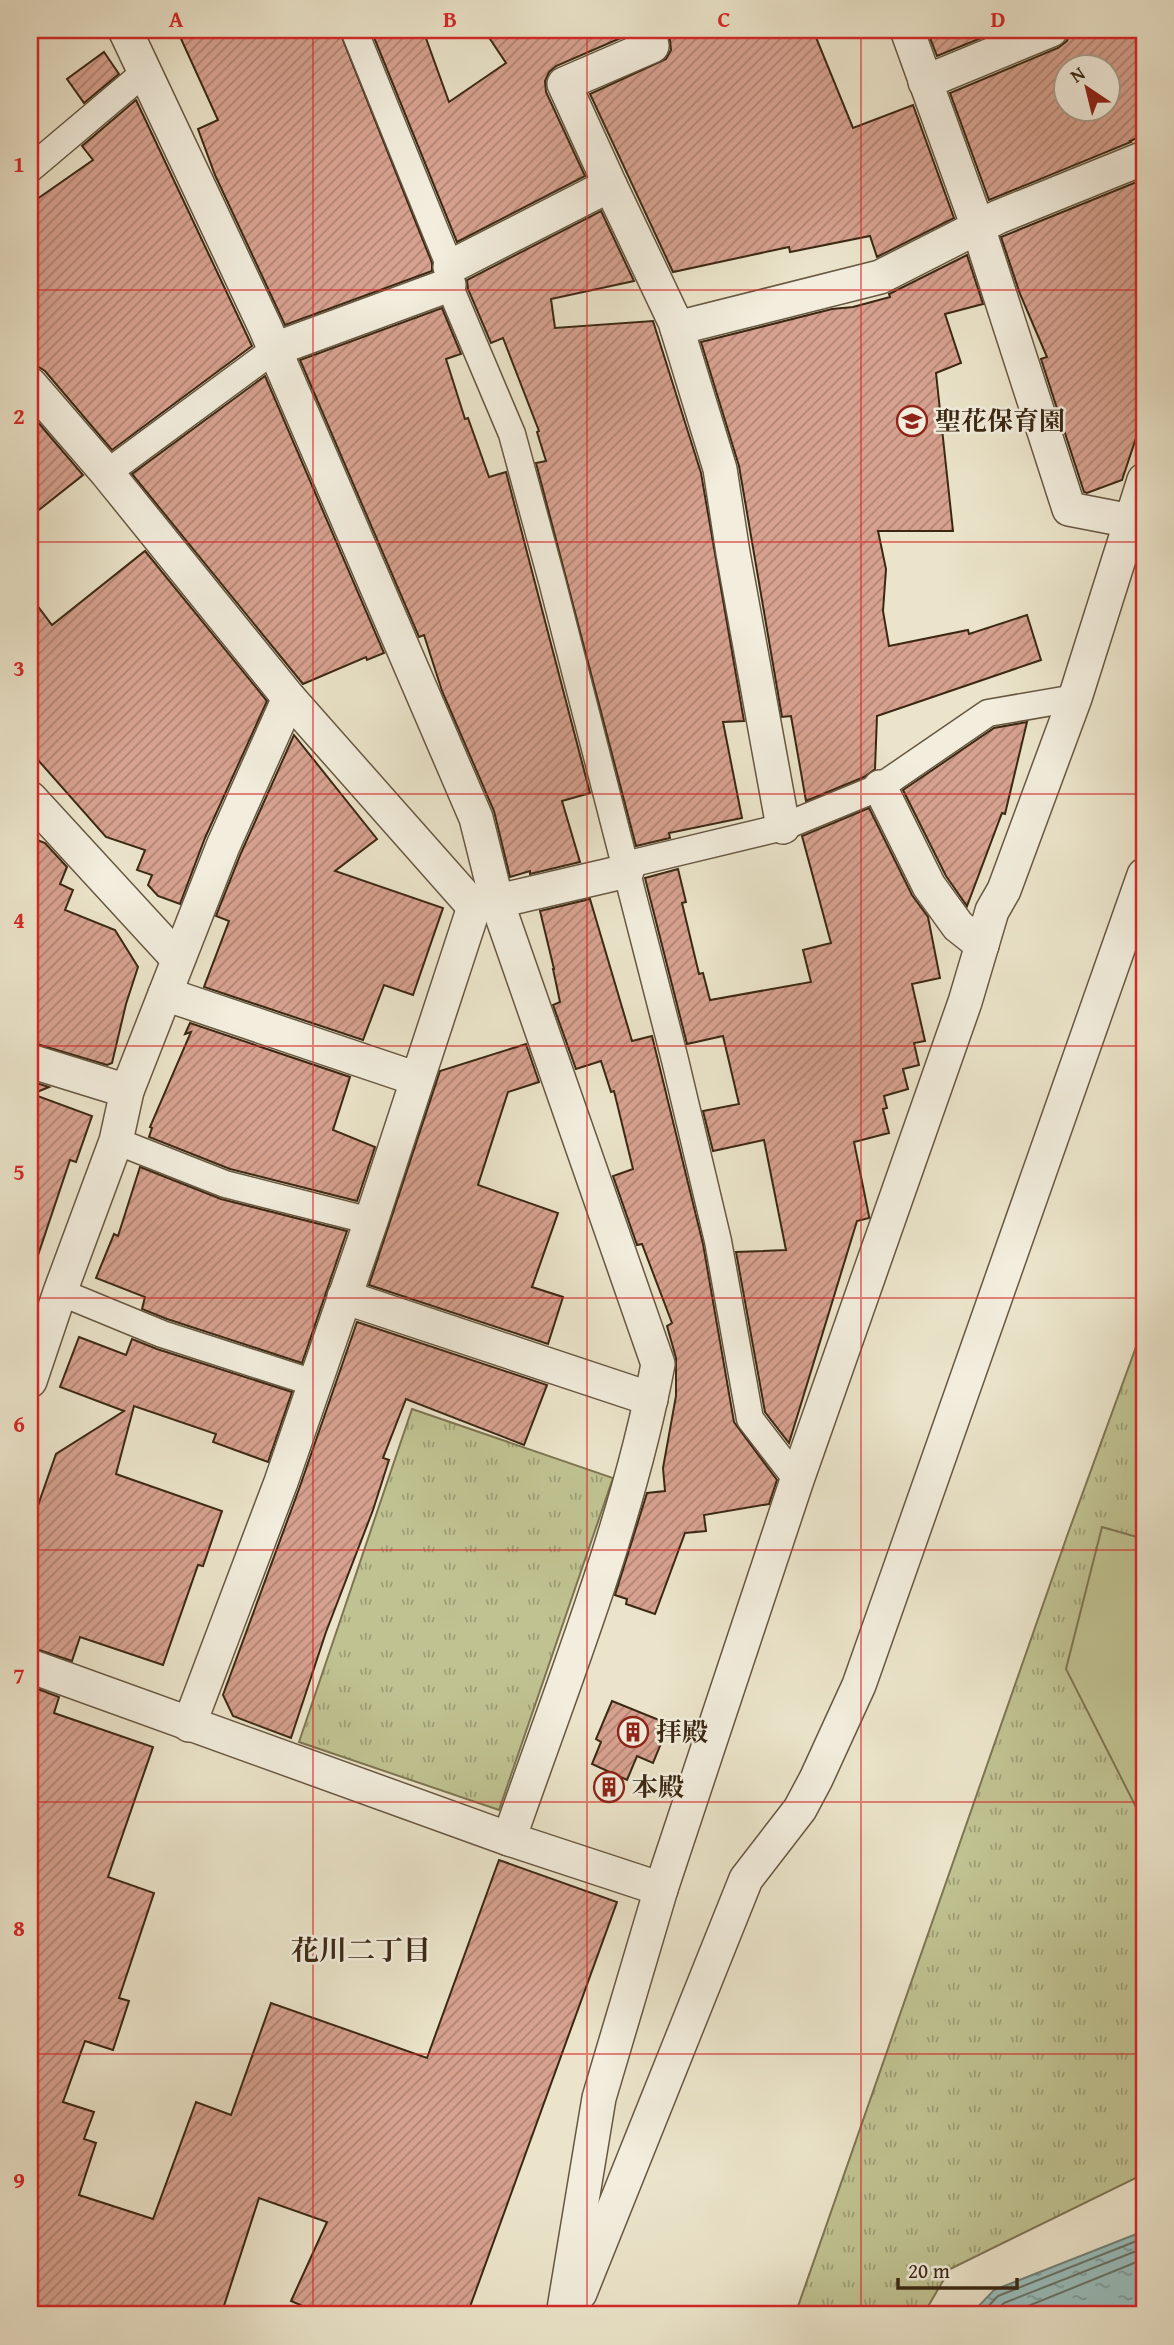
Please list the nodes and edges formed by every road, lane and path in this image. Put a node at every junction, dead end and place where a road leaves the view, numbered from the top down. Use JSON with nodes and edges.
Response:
{"nodes":[{"id":1,"x":125,"y":30,"type":"edge"},
{"id":2,"x":354,"y":30,"type":"edge"},
{"id":3,"x":649,"y":30,"type":"edge"},
{"id":4,"x":907,"y":30,"type":"edge"},
{"id":5,"x":1051,"y":30,"type":"edge"},
{"id":6,"x":145,"y":72,"type":"junction"},
{"id":7,"x":925,"y":82,"type":"junction"},
{"id":8,"x":1144,"y":158,"type":"edge"},
{"id":9,"x":30,"y":169,"type":"edge"},
{"id":10,"x":610,"y":185,"type":"junction"},
{"id":11,"x":978,"y":227,"type":"junction"},
{"id":12,"x":449,"y":276,"type":"junction"},
{"id":13,"x":677,"y":328,"type":"junction"},
{"id":14,"x":275,"y":349,"type":"junction"},
{"id":15,"x":30,"y":384,"type":"edge"},
{"id":16,"x":107,"y":474,"type":"junction"},
{"id":17,"x":1144,"y":480,"type":"edge"},
{"id":18,"x":1131,"y":521,"type":"junction"},
{"id":19,"x":289,"y":698,"type":"junction"},
{"id":20,"x":1075,"y":698,"type":"junction"},
{"id":21,"x":880,"y":788,"type":"junction"},
{"id":22,"x":30,"y":798,"type":"edge"},
{"id":23,"x":783,"y":827,"type":"junction"},
{"id":24,"x":626,"y":868,"type":"junction"},
{"id":25,"x":1144,"y":875,"type":"edge"},
{"id":26,"x":486,"y":904,"type":"junction"},
{"id":27,"x":982,"y":945,"type":"junction"},
{"id":28,"x":178,"y":959,"type":"junction"},
{"id":29,"x":165,"y":994,"type":"junction"},
{"id":30,"x":30,"y":1062,"type":"edge"},
{"id":31,"x":417,"y":1079,"type":"junction"},
{"id":32,"x":127,"y":1091,"type":"junction"},
{"id":33,"x":116,"y":1140,"type":"junction"},
{"id":34,"x":371,"y":1221,"type":"junction"},
{"id":35,"x":60,"y":1292,"type":"junction"},
{"id":36,"x":344,"y":1297,"type":"junction"},
{"id":37,"x":30,"y":1381,"type":"edge"},
{"id":38,"x":314,"y":1383,"type":"junction"},
{"id":39,"x":651,"y":1399,"type":"junction"},
{"id":40,"x":797,"y":1480,"type":"junction"},
{"id":41,"x":30,"y":1666,"type":"edge"},
{"id":42,"x":189,"y":1725,"type":"junction"},
{"id":43,"x":509,"y":1839,"type":"junction"},
{"id":44,"x":661,"y":1889,"type":"junction"},
{"id":45,"x":563,"y":2315,"type":"edge"},
{"id":46,"x":571,"y":2315,"type":"edge"}],
"edges":[{"from":1,"to":6,"type":"street"},
{"from":2,"to":12,"type":"street"},
{"from":3,"to":10,"type":"street"},
{"from":4,"to":7,"type":"street"},
{"from":5,"to":7,"type":"street"},
{"from":6,"to":9,"type":"street"},
{"from":6,"to":14,"type":"street"},
{"from":7,"to":11,"type":"street"},
{"from":8,"to":11,"type":"street"},
{"from":10,"to":12,"type":"street"},
{"from":10,"to":13,"type":"street"},
{"from":11,"to":13,"type":"street"},
{"from":11,"to":18,"type":"street"},
{"from":12,"to":14,"type":"street"},
{"from":12,"to":24,"type":"street"},
{"from":13,"to":23,"type":"street"},
{"from":14,"to":16,"type":"street"},
{"from":14,"to":26,"type":"street"},
{"from":15,"to":16,"type":"street"},
{"from":16,"to":19,"type":"street"},
{"from":17,"to":18,"type":"street"},
{"from":18,"to":20,"type":"street"},
{"from":19,"to":26,"type":"street"},
{"from":19,"to":28,"type":"street"},
{"from":20,"to":21,"type":"street"},
{"from":20,"to":27,"type":"street"},
{"from":21,"to":23,"type":"street"},
{"from":21,"to":27,"type":"street"},
{"from":22,"to":28,"type":"street"},
{"from":23,"to":24,"type":"street"},
{"from":24,"to":26,"type":"street"},
{"from":24,"to":40,"type":"street"},
{"from":25,"to":46,"type":"street"},
{"from":26,"to":31,"type":"street"},
{"from":26,"to":39,"type":"street"},
{"from":27,"to":40,"type":"street"},
{"from":28,"to":29,"type":"street"},
{"from":29,"to":31,"type":"street"},
{"from":29,"to":32,"type":"street"},
{"from":30,"to":32,"type":"street"},
{"from":31,"to":34,"type":"street"},
{"from":32,"to":33,"type":"street"},
{"from":33,"to":34,"type":"street"},
{"from":33,"to":35,"type":"street"},
{"from":34,"to":36,"type":"street"},
{"from":35,"to":37,"type":"street"},
{"from":35,"to":38,"type":"street"},
{"from":36,"to":38,"type":"street"},
{"from":36,"to":39,"type":"street"},
{"from":38,"to":42,"type":"street"},
{"from":39,"to":43,"type":"street"},
{"from":40,"to":44,"type":"street"},
{"from":41,"to":42,"type":"street"},
{"from":42,"to":43,"type":"street"},
{"from":43,"to":44,"type":"street"},
{"from":44,"to":45,"type":"street"}]}
